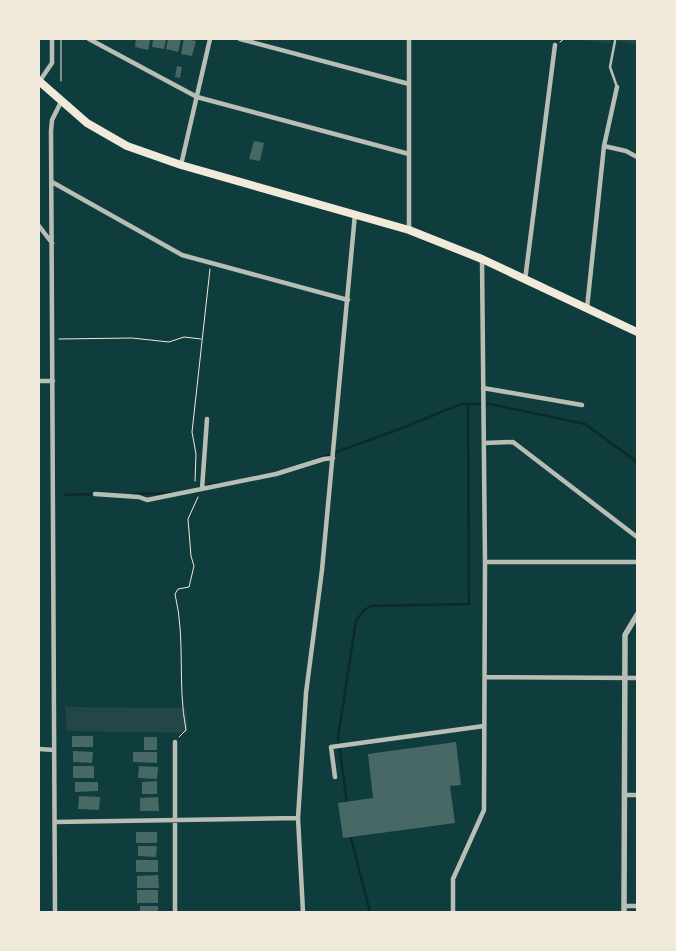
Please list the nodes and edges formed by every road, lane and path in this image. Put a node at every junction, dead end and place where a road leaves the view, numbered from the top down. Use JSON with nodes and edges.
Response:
{"nodes":[{"id":1,"x":52,"y":39,"type":"edge"},
{"id":2,"x":61,"y":39,"type":"edge"},
{"id":3,"x":89,"y":39,"type":"edge"},
{"id":4,"x":210,"y":39,"type":"edge"},
{"id":5,"x":240,"y":39,"type":"edge"},
{"id":6,"x":409,"y":39,"type":"edge"},
{"id":7,"x":615,"y":41,"type":"dead end"},
{"id":8,"x":555,"y":45,"type":"dead end"},
{"id":9,"x":61,"y":81,"type":"dead end"},
{"id":10,"x":39,"y":82,"type":"edge"},
{"id":11,"x":409,"y":84,"type":"junction"},
{"id":12,"x":617,"y":87,"type":"joint"},
{"id":13,"x":197,"y":97,"type":"junction"},
{"id":14,"x":61,"y":102,"type":"junction"},
{"id":15,"x":604,"y":146,"type":"junction"},
{"id":16,"x":409,"y":154,"type":"junction"},
{"id":17,"x":637,"y":157,"type":"edge"},
{"id":18,"x":181,"y":165,"type":"junction"},
{"id":19,"x":52,"y":182,"type":"junction"},
{"id":20,"x":355,"y":213,"type":"junction"},
{"id":21,"x":39,"y":226,"type":"edge"},
{"id":22,"x":409,"y":230,"type":"junction"},
{"id":23,"x":53,"y":244,"type":"junction"},
{"id":24,"x":482,"y":259,"type":"junction"},
{"id":25,"x":210,"y":263,"type":"junction"},
{"id":26,"x":525,"y":280,"type":"junction"},
{"id":27,"x":348,"y":300,"type":"junction"},
{"id":28,"x":587,"y":308,"type":"junction"},
{"id":29,"x":637,"y":332,"type":"edge"},
{"id":30,"x":53,"y":339,"type":"junction"},
{"id":31,"x":202,"y":340,"type":"junction"},
{"id":32,"x":39,"y":381,"type":"edge"},
{"id":33,"x":53,"y":381,"type":"junction"},
{"id":34,"x":483,"y":388,"type":"junction"},
{"id":35,"x":582,"y":405,"type":"dead end"},
{"id":36,"x":207,"y":419,"type":"dead end"},
{"id":37,"x":484,"y":443,"type":"junction"},
{"id":38,"x":333,"y":458,"type":"junction"},
{"id":39,"x":199,"y":489,"type":"junction"},
{"id":40,"x":95,"y":494,"type":"dead end"},
{"id":41,"x":637,"y":538,"type":"edge"},
{"id":42,"x":485,"y":562,"type":"junction"},
{"id":43,"x":637,"y":562,"type":"edge"},
{"id":44,"x":637,"y":615,"type":"edge"},
{"id":45,"x":485,"y":677,"type":"junction"},
{"id":46,"x":625,"y":678,"type":"junction"},
{"id":47,"x":637,"y":678,"type":"edge"},
{"id":48,"x":484,"y":726,"type":"junction"},
{"id":49,"x":175,"y":742,"type":"joint"},
{"id":50,"x":39,"y":749,"type":"edge"},
{"id":51,"x":54,"y":750,"type":"junction"},
{"id":52,"x":335,"y":777,"type":"dead end"},
{"id":53,"x":624,"y":795,"type":"junction"},
{"id":54,"x":637,"y":796,"type":"edge"},
{"id":55,"x":298,"y":818,"type":"junction"},
{"id":56,"x":174,"y":820,"type":"junction"},
{"id":57,"x":55,"y":822,"type":"junction"},
{"id":58,"x":637,"y":906,"type":"edge"},
{"id":59,"x":624,"y":909,"type":"edge"},
{"id":60,"x":55,"y":912,"type":"edge"},
{"id":61,"x":175,"y":912,"type":"edge"},
{"id":62,"x":302,"y":912,"type":"edge"},
{"id":63,"x":453,"y":912,"type":"edge"}],
"edges":[{"from":1,"to":10,"type":"street"},
{"from":2,"to":9,"type":"path"},
{"from":3,"to":13,"type":"street"},
{"from":4,"to":13,"type":"street"},
{"from":5,"to":11,"type":"street"},
{"from":6,"to":11,"type":"street"},
{"from":7,"to":12,"type":"lane"},
{"from":8,"to":26,"type":"street"},
{"from":10,"to":14,"type":"main road"},
{"from":11,"to":16,"type":"street"},
{"from":12,"to":15,"type":"street"},
{"from":13,"to":16,"type":"street"},
{"from":13,"to":18,"type":"street"},
{"from":14,"to":18,"type":"main road"},
{"from":14,"to":19,"type":"street"},
{"from":15,"to":17,"type":"street"},
{"from":15,"to":28,"type":"street"},
{"from":16,"to":22,"type":"street"},
{"from":18,"to":20,"type":"main road"},
{"from":19,"to":23,"type":"street"},
{"from":19,"to":25,"type":"street"},
{"from":20,"to":22,"type":"main road"},
{"from":20,"to":27,"type":"street"},
{"from":21,"to":23,"type":"street"},
{"from":22,"to":24,"type":"main road"},
{"from":23,"to":30,"type":"street"},
{"from":24,"to":26,"type":"main road"},
{"from":24,"to":34,"type":"street"},
{"from":25,"to":27,"type":"street"},
{"from":25,"to":31,"type":"path"},
{"from":26,"to":28,"type":"main road"},
{"from":27,"to":38,"type":"street"},
{"from":28,"to":29,"type":"main road"},
{"from":30,"to":31,"type":"path"},
{"from":30,"to":33,"type":"street"},
{"from":31,"to":39,"type":"path"},
{"from":32,"to":33,"type":"street"},
{"from":33,"to":51,"type":"street"},
{"from":34,"to":35,"type":"street"},
{"from":34,"to":37,"type":"street"},
{"from":36,"to":39,"type":"street"},
{"from":37,"to":41,"type":"street"},
{"from":37,"to":42,"type":"street"},
{"from":38,"to":39,"type":"street"},
{"from":38,"to":55,"type":"street"},
{"from":39,"to":40,"type":"street"},
{"from":39,"to":49,"type":"path"},
{"from":42,"to":43,"type":"street"},
{"from":42,"to":45,"type":"street"},
{"from":44,"to":46,"type":"street"},
{"from":45,"to":46,"type":"street"},
{"from":45,"to":48,"type":"street"},
{"from":46,"to":47,"type":"street"},
{"from":46,"to":53,"type":"street"},
{"from":48,"to":52,"type":"street"},
{"from":48,"to":63,"type":"street"},
{"from":49,"to":56,"type":"street"},
{"from":50,"to":51,"type":"street"},
{"from":51,"to":57,"type":"street"},
{"from":53,"to":54,"type":"street"},
{"from":53,"to":59,"type":"street"},
{"from":55,"to":56,"type":"street"},
{"from":55,"to":62,"type":"street"},
{"from":56,"to":57,"type":"street"},
{"from":56,"to":61,"type":"street"},
{"from":57,"to":60,"type":"street"},
{"from":58,"to":59,"type":"street"}]}
